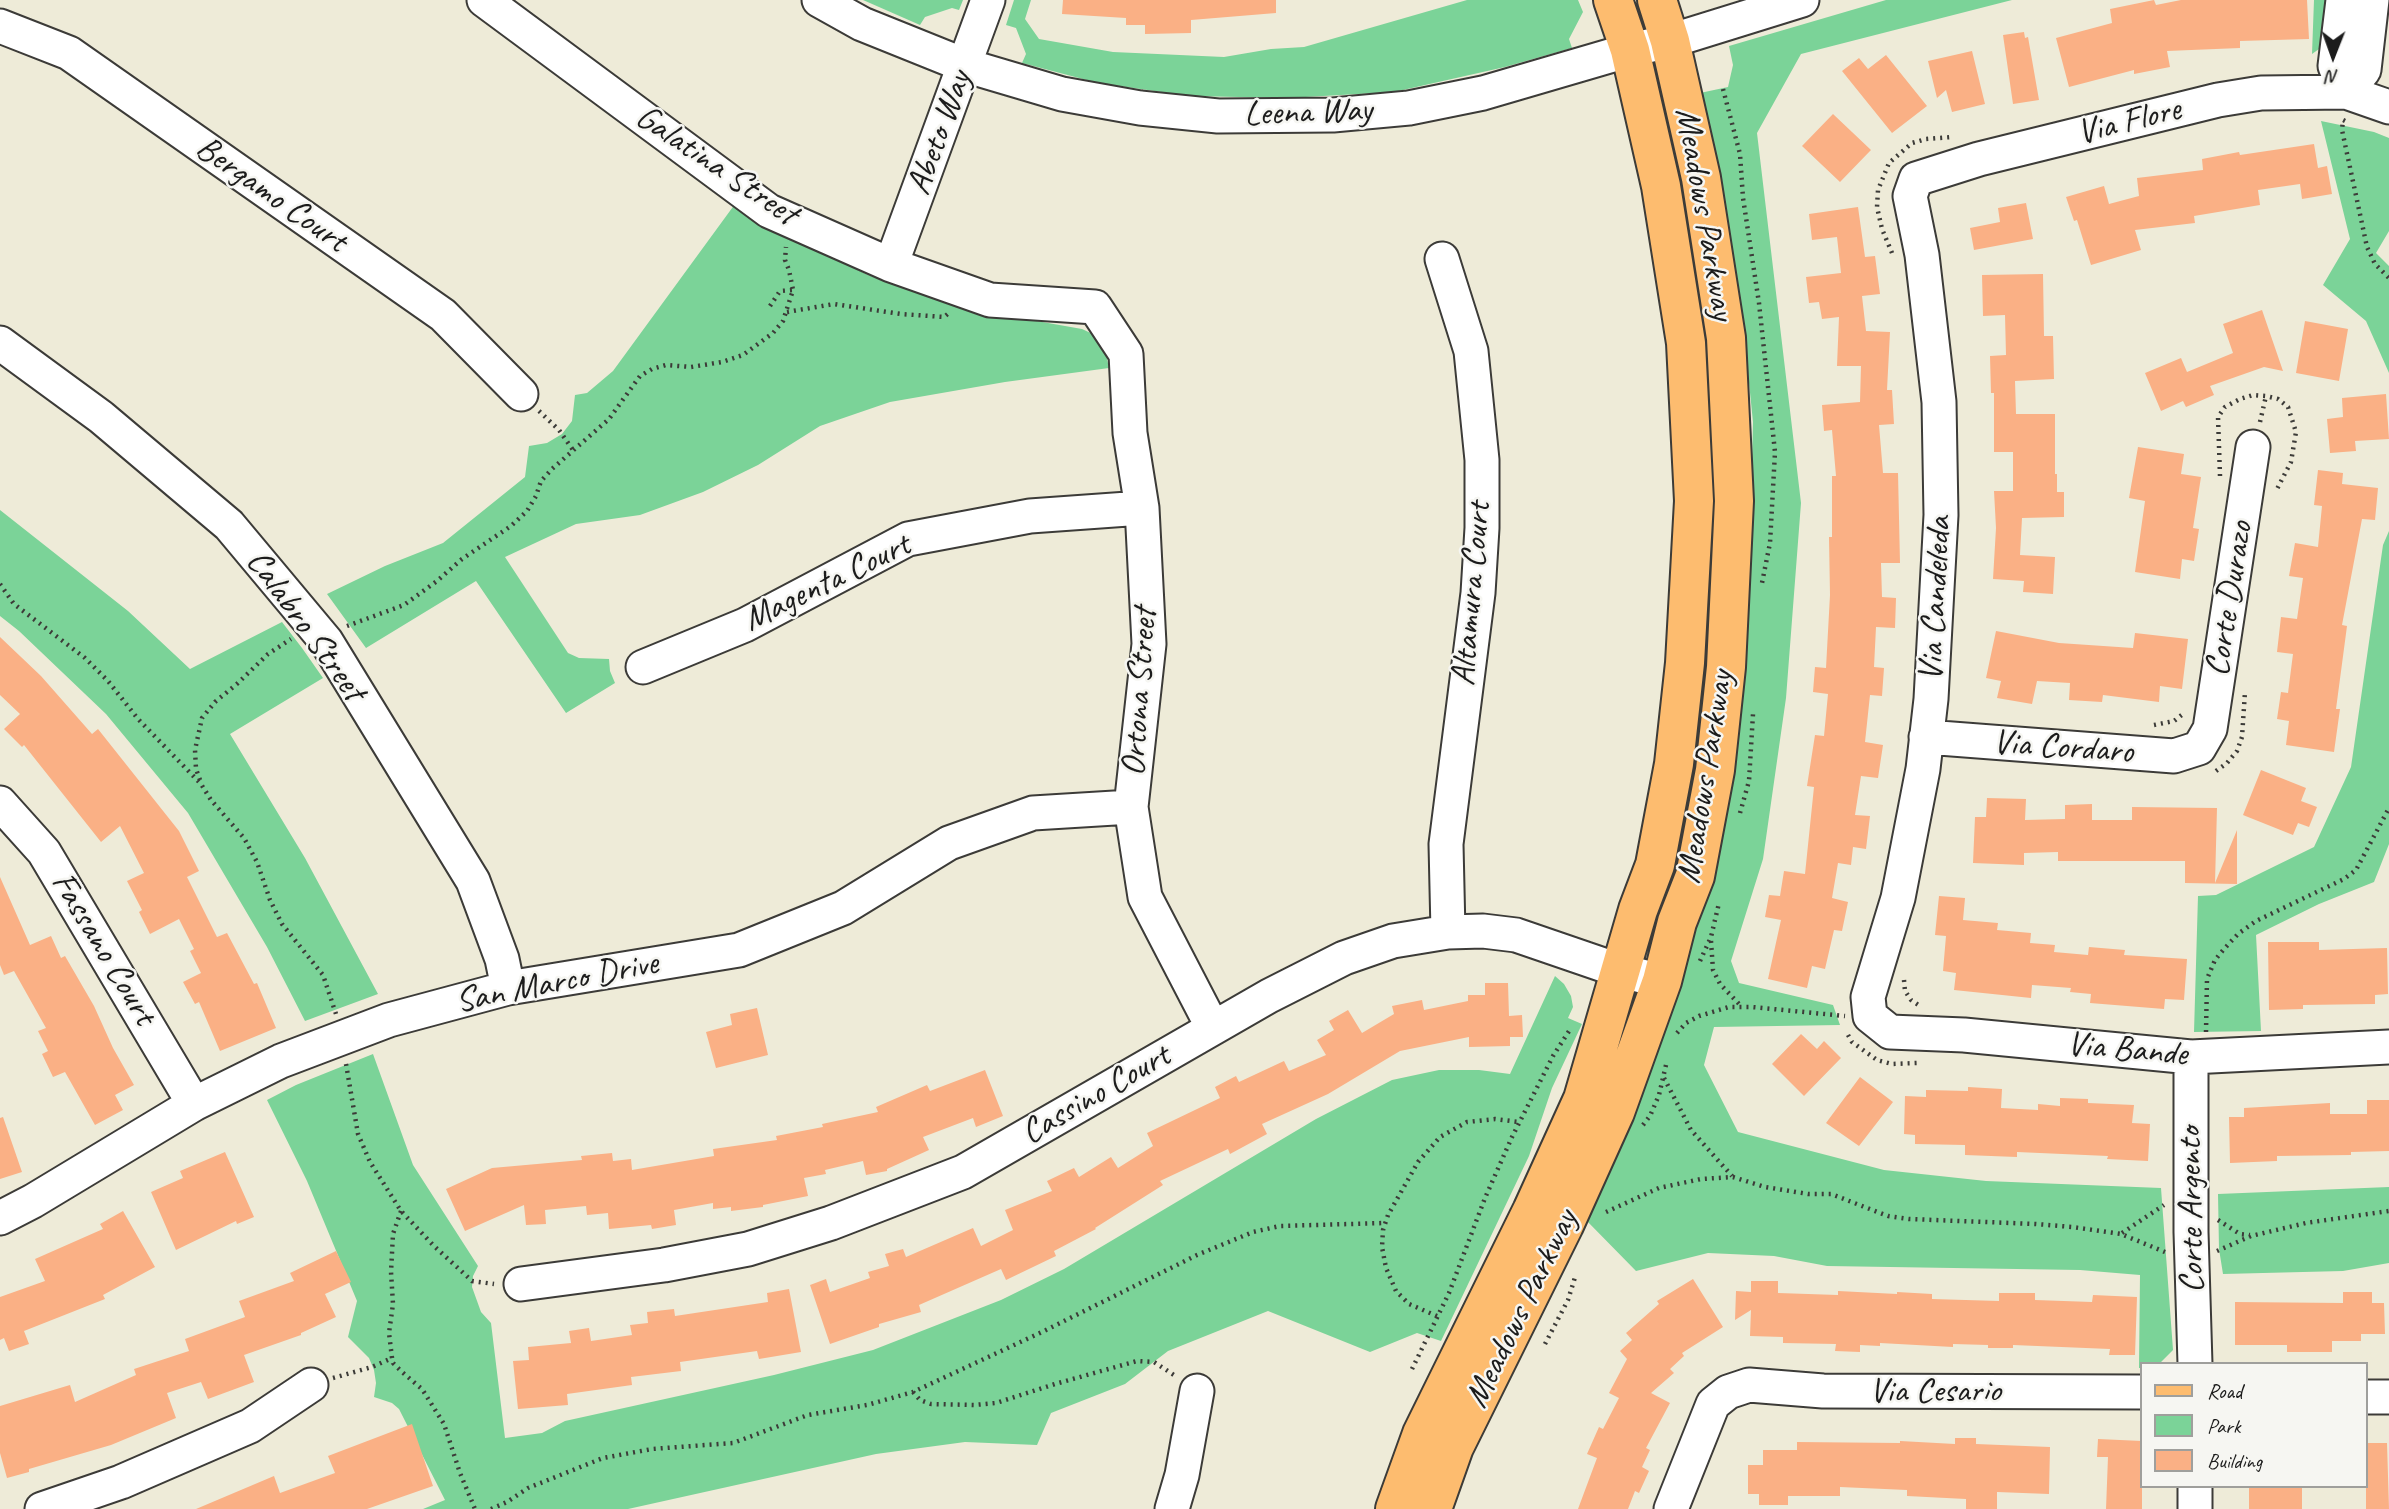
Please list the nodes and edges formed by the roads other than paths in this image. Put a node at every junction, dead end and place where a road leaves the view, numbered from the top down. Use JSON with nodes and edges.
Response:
{"nodes":[{"id":1,"x":484,"y":0,"type":"edge"},
{"id":2,"x":819,"y":0,"type":"edge"},
{"id":3,"x":988,"y":0,"type":"edge"},
{"id":4,"x":1613,"y":0,"type":"edge"},
{"id":5,"x":1657,"y":0,"type":"edge"},
{"id":6,"x":1802,"y":0,"type":"edge"},
{"id":7,"x":2343,"y":0,"type":"edge"},
{"id":8,"x":2372,"y":0,"type":"edge"},
{"id":9,"x":0,"y":26,"type":"edge"},
{"id":10,"x":1670,"y":41,"type":"junction"},
{"id":11,"x":1630,"y":50,"type":"junction"},
{"id":12,"x":964,"y":65,"type":"junction"},
{"id":13,"x":2357,"y":108,"type":"edge"},
{"id":14,"x":1916,"y":178,"type":"joint"},
{"id":15,"x":1442,"y":260,"type":"dead end"},
{"id":16,"x":891,"y":265,"type":"junction"},
{"id":17,"x":1095,"y":307,"type":"joint"},
{"id":18,"x":0,"y":343,"type":"edge"},
{"id":19,"x":521,"y":394,"type":"road end"},
{"id":20,"x":2253,"y":447,"type":"dead end"},
{"id":21,"x":1142,"y":508,"type":"junction"},
{"id":22,"x":643,"y":667,"type":"dead end"},
{"id":23,"x":1926,"y":737,"type":"junction"},
{"id":24,"x":2204,"y":762,"type":"joint"},
{"id":25,"x":0,"y":803,"type":"edge"},
{"id":26,"x":1131,"y":807,"type":"junction"},
{"id":27,"x":1448,"y":932,"type":"junction"},
{"id":28,"x":1621,"y":971,"type":"junction"},
{"id":29,"x":1662,"y":981,"type":"junction"},
{"id":30,"x":508,"y":988,"type":"junction"},
{"id":31,"x":1870,"y":1016,"type":"joint"},
{"id":32,"x":1213,"y":1028,"type":"junction"},
{"id":33,"x":2389,"y":1047,"type":"edge"},
{"id":34,"x":2206,"y":1056,"type":"junction"},
{"id":35,"x":194,"y":1104,"type":"junction"},
{"id":36,"x":0,"y":1218,"type":"edge"},
{"id":37,"x":521,"y":1284,"type":"road end"},
{"id":38,"x":2195,"y":1362,"type":"edge"},
{"id":39,"x":311,"y":1385,"type":"road end"},
{"id":40,"x":1197,"y":1391,"type":"road end"},
{"id":41,"x":2140,"y":1392,"type":"edge"},
{"id":42,"x":2368,"y":1397,"type":"edge"},
{"id":43,"x":2389,"y":1398,"type":"edge"},
{"id":44,"x":2195,"y":1488,"type":"edge"},
{"id":45,"x":42,"y":1509,"type":"edge"},
{"id":46,"x":1172,"y":1509,"type":"edge"},
{"id":47,"x":1395,"y":1509,"type":"edge"},
{"id":48,"x":1432,"y":1509,"type":"edge"},
{"id":49,"x":1671,"y":1509,"type":"edge"},
{"id":50,"x":2195,"y":1509,"type":"edge"}],
"edges":[{"from":1,"to":16,"type":"street","name":"Galatina Street"},
{"from":2,"to":12,"type":"street","name":"Leena Way"},
{"from":3,"to":12,"type":"street","name":"Abeto Way"},
{"from":4,"to":11,"type":"main road","name":"Meadows Parkway"},
{"from":5,"to":10,"type":"main road","name":"Meadows Parkway"},
{"from":6,"to":10,"type":"street","name":"Leena Way"},
{"from":7,"to":13,"type":"street"},
{"from":8,"to":13,"type":"street"},
{"from":9,"to":19,"type":"street","name":"Bergamo Court"},
{"from":10,"to":11,"type":"street","name":"Leena Way"},
{"from":10,"to":29,"type":"main road","name":"Meadows Parkway"},
{"from":11,"to":12,"type":"street","name":"Leena Way"},
{"from":11,"to":28,"type":"main road","name":"Meadows Parkway"},
{"from":12,"to":16,"type":"street","name":"Abeto Way"},
{"from":13,"to":14,"type":"street","name":"Via Flore"},
{"from":14,"to":23,"type":"street","name":"Via Candeleda"},
{"from":15,"to":27,"type":"street","name":"Altamura Court"},
{"from":16,"to":17,"type":"street","name":"Galatina Street"},
{"from":17,"to":21,"type":"street","name":"Ortona Street"},
{"from":18,"to":30,"type":"street","name":"Calabro Street"},
{"from":20,"to":24,"type":"street","name":"Corte Durazo"},
{"from":21,"to":22,"type":"street","name":"Magenta Court"},
{"from":21,"to":26,"type":"street","name":"Ortona Street"},
{"from":23,"to":24,"type":"street","name":"Via Cordaro"},
{"from":23,"to":31,"type":"street","name":"Via Candeleda"},
{"from":25,"to":35,"type":"street","name":"Fassano Court"},
{"from":26,"to":30,"type":"street","name":"San Marco Drive"},
{"from":26,"to":32,"type":"street","name":"Ortona Street"},
{"from":27,"to":28,"type":"street","name":"Cassino Court"},
{"from":27,"to":32,"type":"street","name":"Cassino Court"},
{"from":28,"to":29,"type":"street","name":"Cassino Court"},
{"from":28,"to":47,"type":"main road","name":"Meadows Parkway"},
{"from":29,"to":48,"type":"main road","name":"Meadows Parkway"},
{"from":30,"to":35,"type":"street","name":"San Marco Drive"},
{"from":31,"to":34,"type":"street","name":"Via Bande"},
{"from":32,"to":37,"type":"street","name":"Cassino Court"},
{"from":33,"to":34,"type":"street","name":"Via Bande"},
{"from":34,"to":38,"type":"street","name":"Corte Argento"},
{"from":35,"to":36,"type":"street","name":"San Marco Drive"},
{"from":39,"to":45,"type":"street"},
{"from":40,"to":46,"type":"street"},
{"from":41,"to":49,"type":"street","name":"Via Cesario"},
{"from":42,"to":43,"type":"street"},
{"from":44,"to":50,"type":"street"}]}
